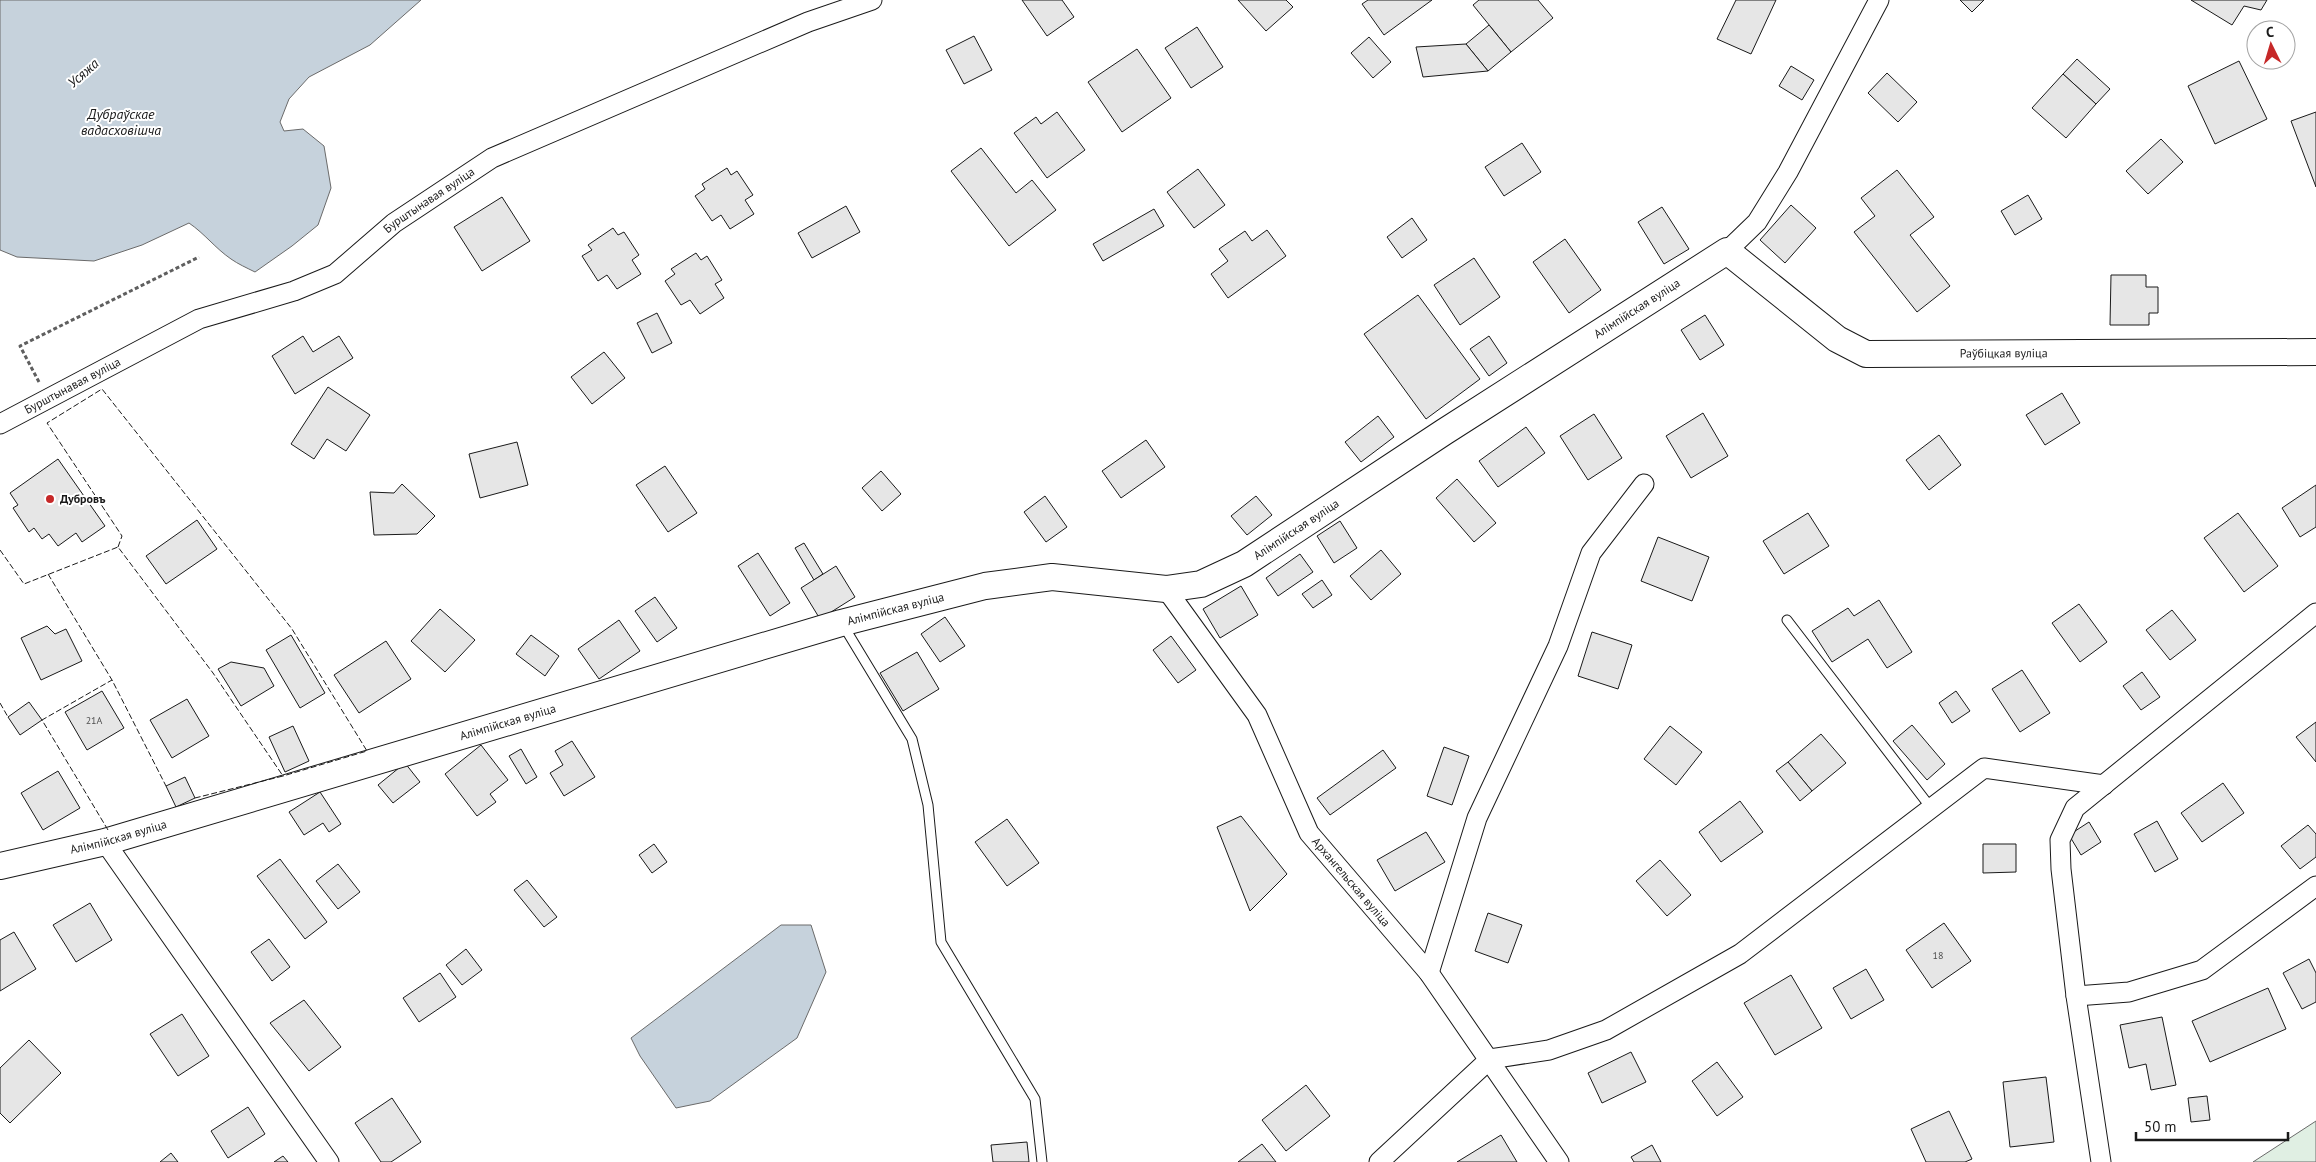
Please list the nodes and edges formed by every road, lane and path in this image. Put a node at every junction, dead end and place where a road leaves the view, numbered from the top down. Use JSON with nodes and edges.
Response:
{"nodes":[{"id":1,"x":872,"y":0,"type":"edge"},
{"id":2,"x":1879,"y":0,"type":"edge"},
{"id":3,"x":1728,"y":251,"type":"junction"},
{"id":4,"x":199,"y":258,"type":"dead end"},
{"id":5,"x":2316,"y":352,"type":"edge"},
{"id":6,"x":48,"y":398,"type":"junction"},
{"id":7,"x":0,"y":424,"type":"edge"},
{"id":8,"x":1644,"y":484,"type":"dead end"},
{"id":9,"x":1166,"y":589,"type":"junction"},
{"id":10,"x":2316,"y":613,"type":"edge"},
{"id":11,"x":1787,"y":620,"type":"dead end"},
{"id":12,"x":841,"y":623,"type":"junction"},
{"id":13,"x":2104,"y":785,"type":"junction"},
{"id":14,"x":1928,"y":804,"type":"dead end"},
{"id":15,"x":105,"y":842,"type":"junction"},
{"id":16,"x":0,"y":866,"type":"edge"},
{"id":17,"x":2316,"y":886,"type":"edge"},
{"id":18,"x":1429,"y":972,"type":"junction"},
{"id":19,"x":2076,"y":996,"type":"junction"},
{"id":20,"x":1490,"y":1059,"type":"junction"},
{"id":21,"x":329,"y":1162,"type":"edge"},
{"id":22,"x":1042,"y":1162,"type":"edge"},
{"id":23,"x":1379,"y":1162,"type":"edge"},
{"id":24,"x":1559,"y":1162,"type":"edge"},
{"id":25,"x":2101,"y":1162,"type":"edge"}],
"edges":[{"from":1,"to":6,"type":"street","name":"Бурштынавая вуліца"},
{"from":2,"to":3,"type":"street"},
{"from":3,"to":5,"type":"street","name":"Раўбіцкая вуліца"},
{"from":3,"to":9,"type":"street","name":"Алімпійская вуліца"},
{"from":4,"to":6,"type":"path"},
{"from":6,"to":7,"type":"street","name":"Бурштынавая вуліца"},
{"from":8,"to":18,"type":"street"},
{"from":9,"to":12,"type":"street","name":"Алімпійская вуліца"},
{"from":9,"to":18,"type":"street","name":"Архангельская вуліца"},
{"from":10,"to":13,"type":"street"},
{"from":11,"to":14,"type":"lane"},
{"from":12,"to":15,"type":"street","name":"Алімпійская вуліца"},
{"from":12,"to":22,"type":"lane"},
{"from":13,"to":19,"type":"street"},
{"from":13,"to":20,"type":"street"},
{"from":15,"to":16,"type":"street","name":"Алімпійская вуліца"},
{"from":15,"to":21,"type":"street"},
{"from":17,"to":19,"type":"street"},
{"from":18,"to":20,"type":"street","name":"Архангельская вуліца"},
{"from":19,"to":25,"type":"street"},
{"from":20,"to":23,"type":"street"},
{"from":20,"to":24,"type":"street","name":"Архангельская вуліца"}]}
